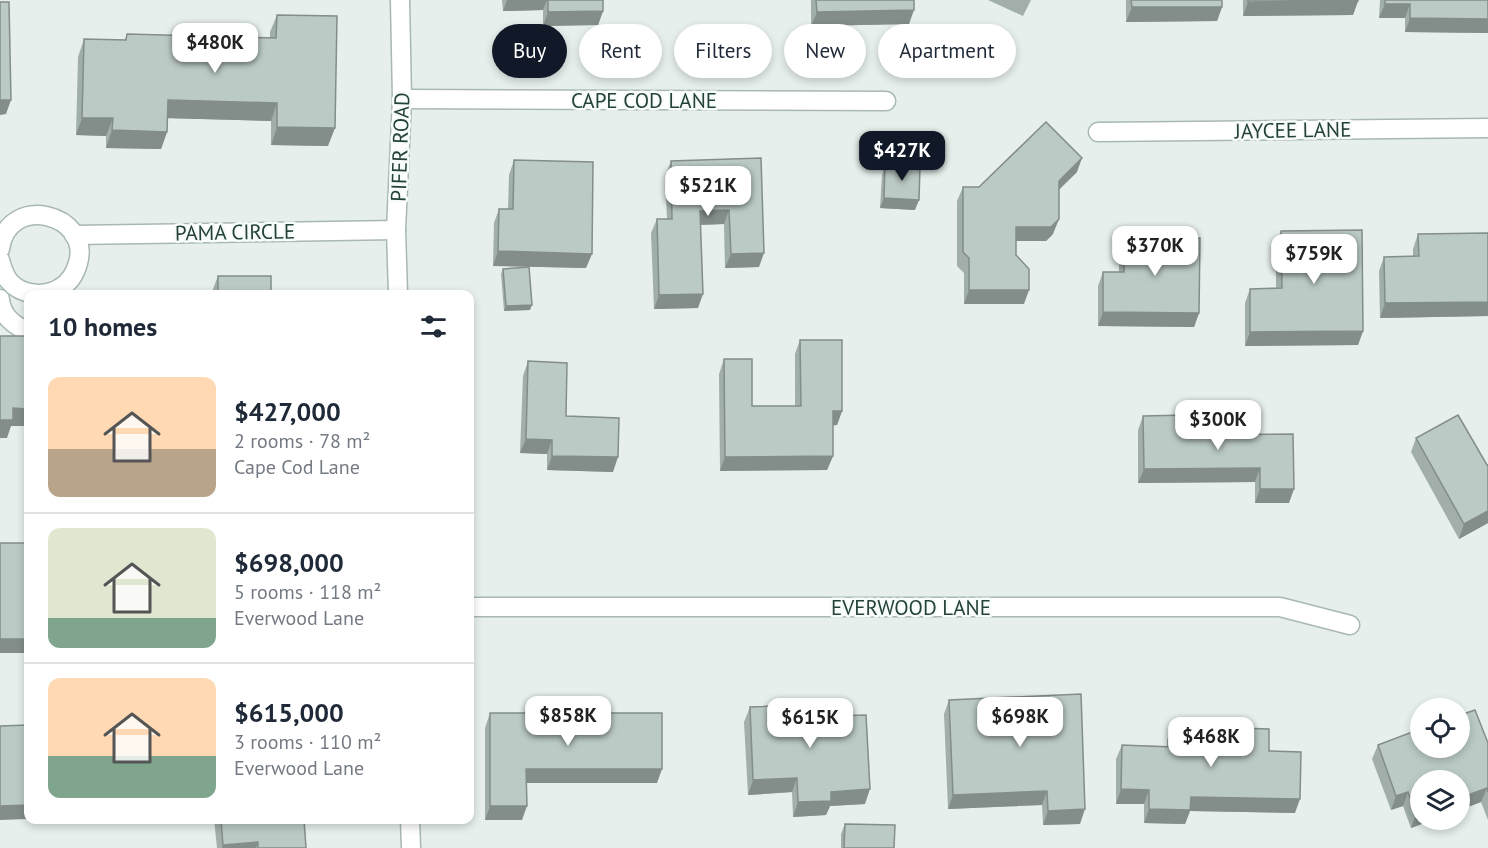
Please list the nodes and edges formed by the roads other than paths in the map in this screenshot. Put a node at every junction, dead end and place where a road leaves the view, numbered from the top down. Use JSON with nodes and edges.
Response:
{"nodes":[{"id":1,"x":400,"y":0,"type":"edge"},
{"id":2,"x":402,"y":99,"type":"junction"},
{"id":3,"x":886,"y":101,"type":"dead end"},
{"id":4,"x":1488,"y":128,"type":"edge"},
{"id":5,"x":1098,"y":132,"type":"dead end"},
{"id":6,"x":396,"y":230,"type":"junction"},
{"id":7,"x":74,"y":235,"type":"junction"},
{"id":8,"x":0,"y":249,"type":"edge"},
{"id":9,"x":1,"y":270,"type":"edge"},
{"id":10,"x":68,"y":288,"type":"edge"},
{"id":11,"x":398,"y":290,"type":"edge"},
{"id":12,"x":24,"y":291,"type":"edge"},
{"id":13,"x":0,"y":299,"type":"edge"},
{"id":14,"x":24,"y":330,"type":"edge"},
{"id":15,"x":474,"y":607,"type":"edge"},
{"id":16,"x":1350,"y":625,"type":"dead end"},
{"id":17,"x":410,"y":824,"type":"edge"},
{"id":18,"x":411,"y":848,"type":"edge"}],
"edges":[{"from":1,"to":2,"type":"street","name":"PIFER ROAD"},
{"from":2,"to":3,"type":"street","name":"CAPE COD LANE"},
{"from":2,"to":6,"type":"street","name":"PIFER ROAD"},
{"from":4,"to":5,"type":"street","name":"JAYCEE LANE"},
{"from":6,"to":7,"type":"street","name":"PAMA CIRCLE"},
{"from":6,"to":11,"type":"street","name":"PIFER ROAD"},
{"from":7,"to":8,"type":"street"},
{"from":7,"to":10,"type":"street"},
{"from":9,"to":12,"type":"street"},
{"from":13,"to":14,"type":"street"},
{"from":15,"to":16,"type":"street","name":"EVERWOOD LANE"},
{"from":17,"to":18,"type":"street"}]}
